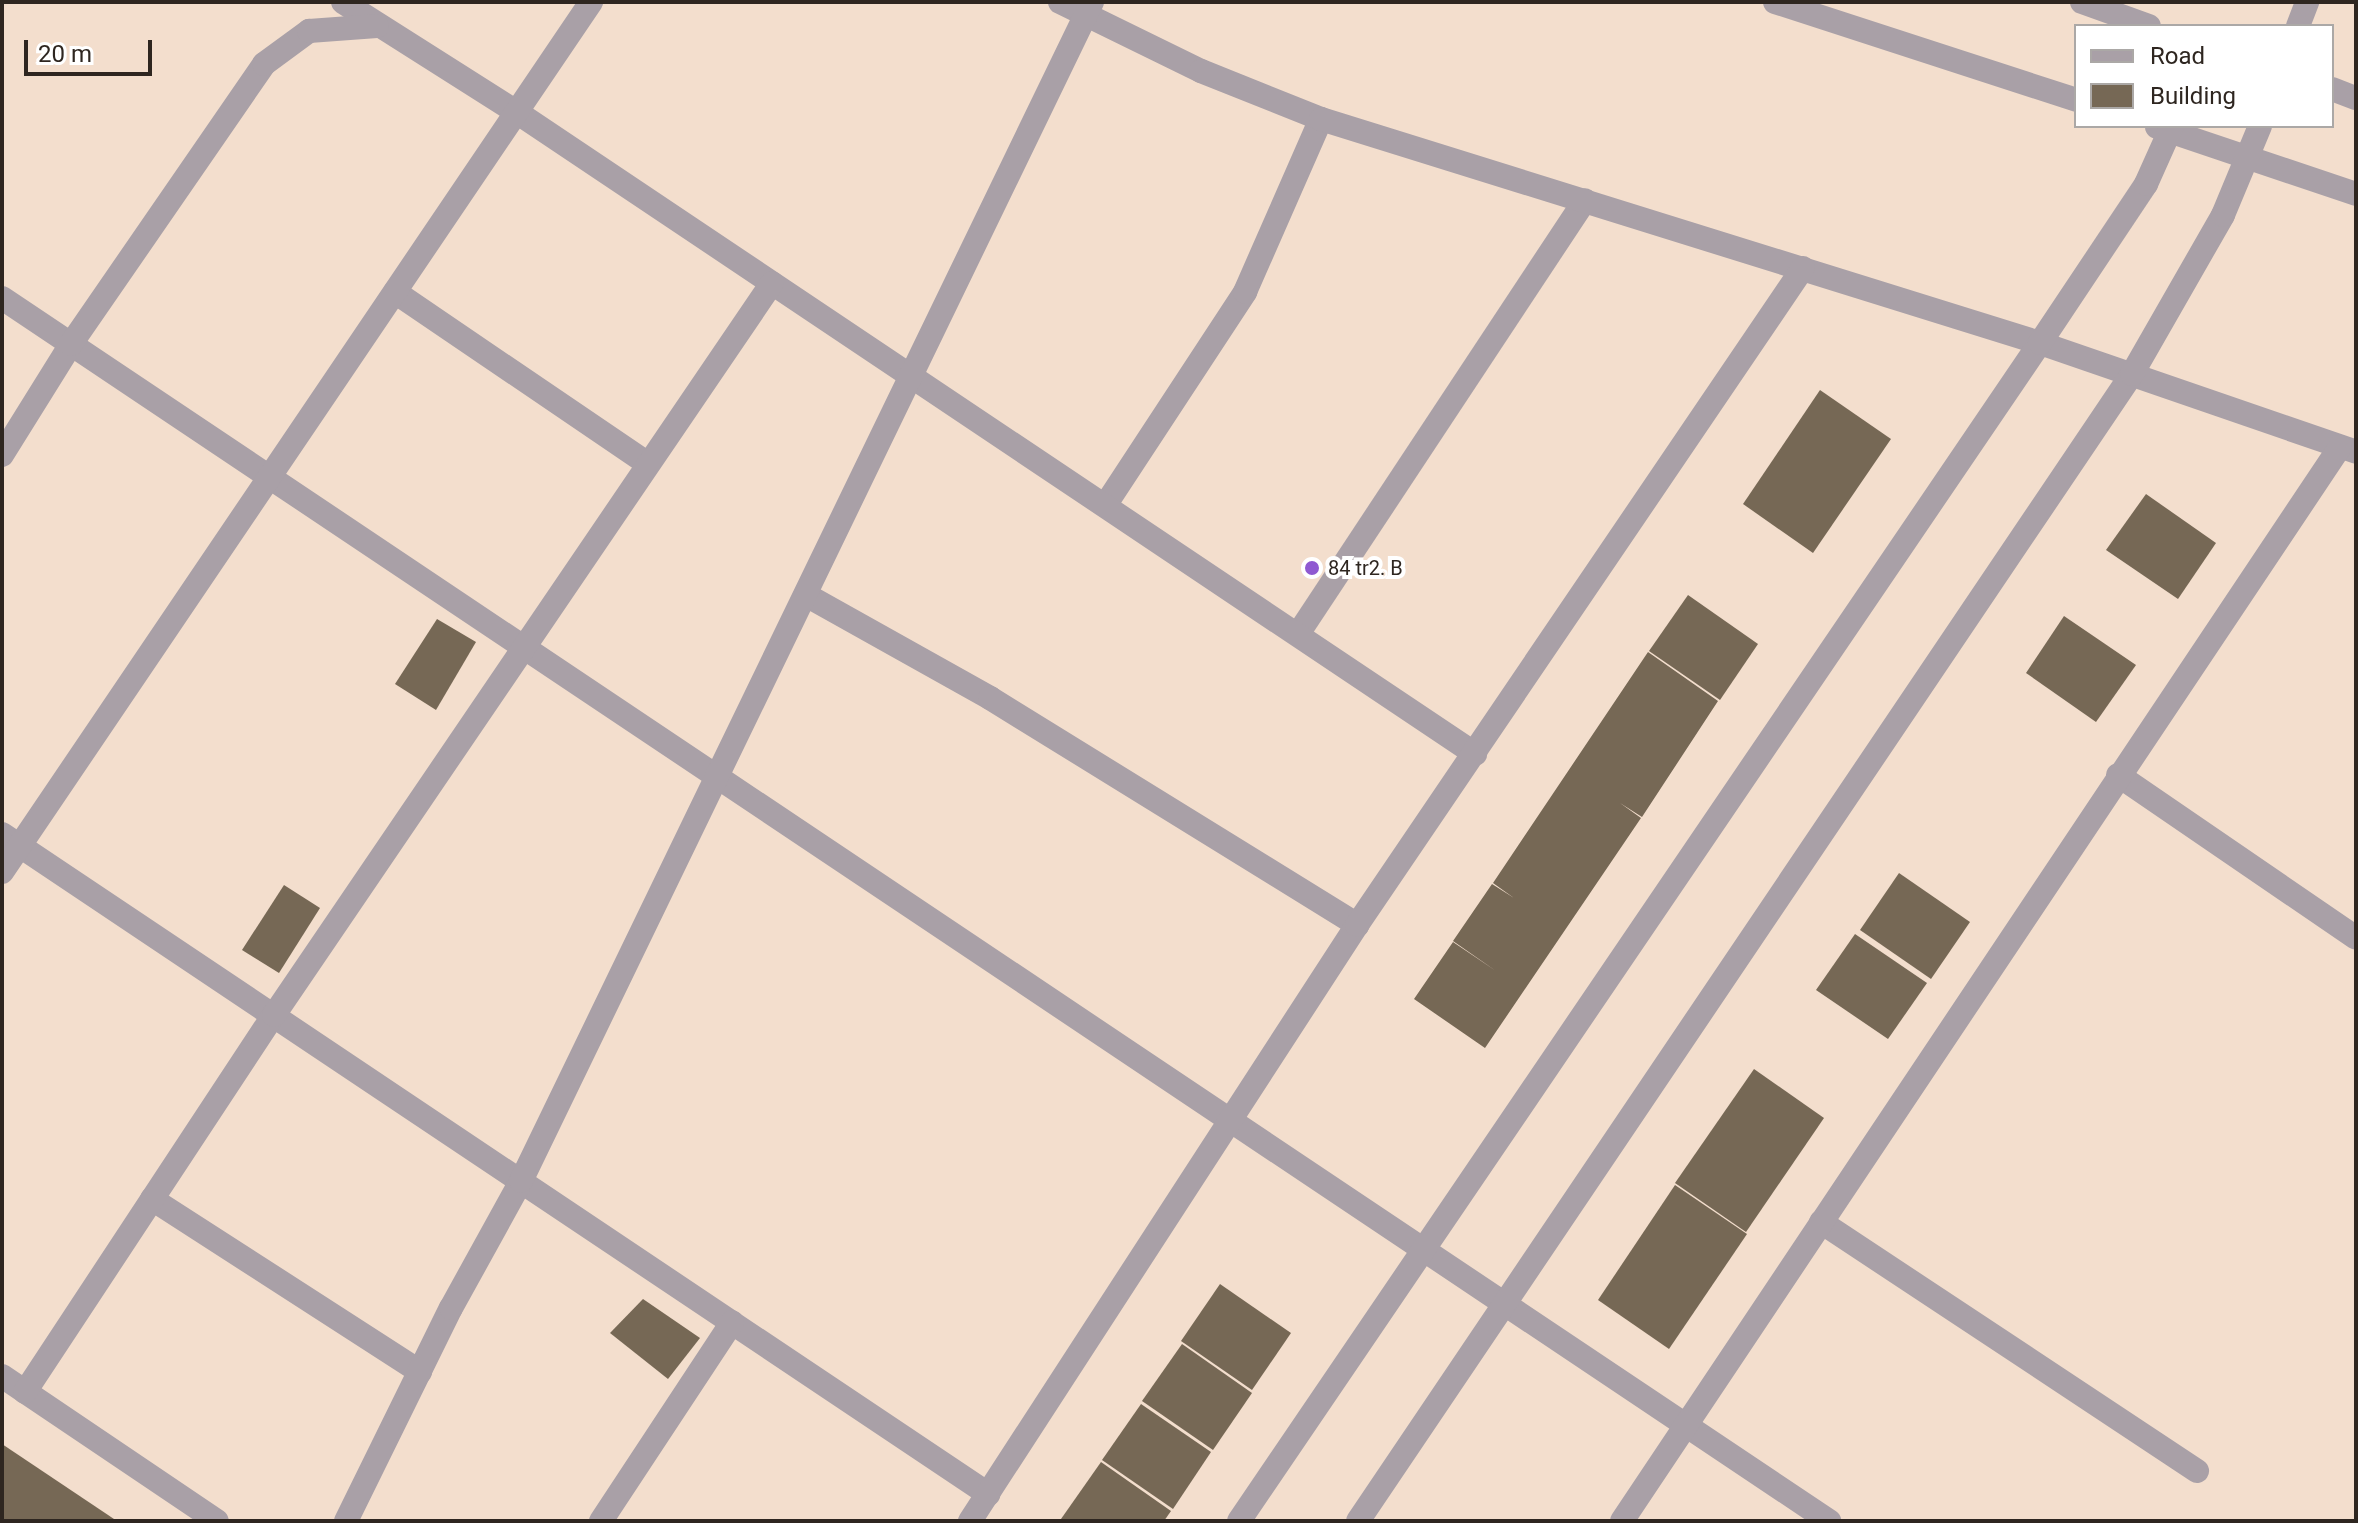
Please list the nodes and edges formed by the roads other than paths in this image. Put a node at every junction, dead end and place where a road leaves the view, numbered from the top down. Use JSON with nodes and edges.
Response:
{"nodes":[{"id":1,"x":343,"y":2,"type":"edge"},
{"id":2,"x":591,"y":2,"type":"edge"},
{"id":3,"x":1060,"y":2,"type":"edge"},
{"id":4,"x":1775,"y":2,"type":"edge"},
{"id":5,"x":2082,"y":2,"type":"edge"},
{"id":6,"x":2307,"y":2,"type":"edge"},
{"id":7,"x":1089,"y":8,"type":"edge"},
{"id":8,"x":2143,"y":24,"type":"edge"},
{"id":9,"x":2299,"y":24,"type":"edge"},
{"id":10,"x":377,"y":26,"type":"junction"},
{"id":11,"x":2334,"y":90,"type":"edge"},
{"id":12,"x":2356,"y":98,"type":"edge"},
{"id":13,"x":2074,"y":99,"type":"edge"},
{"id":14,"x":518,"y":113,"type":"junction"},
{"id":15,"x":1321,"y":119,"type":"junction"},
{"id":16,"x":2166,"y":128,"type":"edge"},
{"id":17,"x":2259,"y":128,"type":"edge"},
{"id":18,"x":2248,"y":157,"type":"junction"},
{"id":19,"x":2356,"y":194,"type":"edge"},
{"id":20,"x":1585,"y":200,"type":"junction"},
{"id":21,"x":1803,"y":268,"type":"junction"},
{"id":22,"x":772,"y":283,"type":"junction"},
{"id":23,"x":395,"y":292,"type":"junction"},
{"id":24,"x":2,"y":298,"type":"edge"},
{"id":25,"x":2040,"y":343,"type":"junction"},
{"id":26,"x":71,"y":344,"type":"junction"},
{"id":27,"x":2132,"y":374,"type":"junction"},
{"id":28,"x":912,"y":378,"type":"junction"},
{"id":29,"x":2348,"y":449,"type":"edge"},
{"id":30,"x":2,"y":455,"type":"edge"},
{"id":31,"x":648,"y":464,"type":"junction"},
{"id":32,"x":268,"y":477,"type":"junction"},
{"id":33,"x":1106,"y":504,"type":"junction"},
{"id":34,"x":806,"y":595,"type":"junction"},
{"id":35,"x":1298,"y":634,"type":"junction"},
{"id":36,"x":523,"y":647,"type":"junction"},
{"id":37,"x":1475,"y":754,"type":"junction"},
{"id":38,"x":2118,"y":775,"type":"junction"},
{"id":39,"x":717,"y":776,"type":"junction"},
{"id":40,"x":11,"y":840,"type":"edge"},
{"id":41,"x":2,"y":872,"type":"edge"},
{"id":42,"x":1357,"y":925,"type":"junction"},
{"id":43,"x":2356,"y":938,"type":"edge"},
{"id":44,"x":274,"y":1015,"type":"junction"},
{"id":45,"x":1233,"y":1120,"type":"junction"},
{"id":46,"x":521,"y":1181,"type":"junction"},
{"id":47,"x":152,"y":1199,"type":"junction"},
{"id":48,"x":1821,"y":1222,"type":"junction"},
{"id":49,"x":1421,"y":1248,"type":"junction"},
{"id":50,"x":1502,"y":1304,"type":"junction"},
{"id":51,"x":732,"y":1322,"type":"junction"},
{"id":52,"x":420,"y":1372,"type":"junction"},
{"id":53,"x":2,"y":1376,"type":"edge"},
{"id":54,"x":25,"y":1392,"type":"junction"},
{"id":55,"x":1686,"y":1425,"type":"junction"},
{"id":56,"x":2197,"y":1471,"type":"dead end"},
{"id":57,"x":988,"y":1494,"type":"junction"},
{"id":58,"x":217,"y":1521,"type":"edge"},
{"id":59,"x":346,"y":1521,"type":"edge"},
{"id":60,"x":601,"y":1521,"type":"edge"},
{"id":61,"x":970,"y":1521,"type":"edge"},
{"id":62,"x":1239,"y":1521,"type":"edge"},
{"id":63,"x":1358,"y":1521,"type":"edge"},
{"id":64,"x":1622,"y":1521,"type":"edge"},
{"id":65,"x":1829,"y":1521,"type":"edge"}],
"edges":[{"from":1,"to":10,"type":"street"},
{"from":2,"to":14,"type":"street"},
{"from":3,"to":7,"type":"street"},
{"from":4,"to":13,"type":"street"},
{"from":5,"to":8,"type":"street"},
{"from":6,"to":9,"type":"street"},
{"from":7,"to":15,"type":"street"},
{"from":7,"to":28,"type":"street"},
{"from":10,"to":14,"type":"street"},
{"from":10,"to":26,"type":"street"},
{"from":11,"to":12,"type":"street"},
{"from":14,"to":22,"type":"street"},
{"from":14,"to":23,"type":"street"},
{"from":15,"to":20,"type":"street"},
{"from":15,"to":33,"type":"street"},
{"from":16,"to":18,"type":"street"},
{"from":16,"to":25,"type":"street"},
{"from":17,"to":18,"type":"street"},
{"from":18,"to":19,"type":"street"},
{"from":18,"to":27,"type":"street"},
{"from":20,"to":21,"type":"street"},
{"from":20,"to":35,"type":"street"},
{"from":21,"to":25,"type":"street"},
{"from":21,"to":37,"type":"street"},
{"from":22,"to":28,"type":"street"},
{"from":22,"to":31,"type":"street"},
{"from":23,"to":31,"type":"street"},
{"from":23,"to":32,"type":"street"},
{"from":24,"to":26,"type":"street"},
{"from":25,"to":27,"type":"street"},
{"from":25,"to":49,"type":"street"},
{"from":26,"to":30,"type":"street"},
{"from":26,"to":32,"type":"street"},
{"from":27,"to":29,"type":"street"},
{"from":27,"to":50,"type":"street"},
{"from":28,"to":33,"type":"street"},
{"from":28,"to":34,"type":"street"},
{"from":29,"to":38,"type":"street"},
{"from":31,"to":36,"type":"street"},
{"from":32,"to":36,"type":"street"},
{"from":32,"to":40,"type":"street"},
{"from":33,"to":35,"type":"street"},
{"from":34,"to":39,"type":"street"},
{"from":34,"to":42,"type":"street"},
{"from":35,"to":37,"type":"street"},
{"from":36,"to":39,"type":"street"},
{"from":36,"to":44,"type":"street"},
{"from":37,"to":42,"type":"street"},
{"from":38,"to":43,"type":"street"},
{"from":38,"to":48,"type":"street"},
{"from":39,"to":45,"type":"street"},
{"from":39,"to":46,"type":"street"},
{"from":40,"to":41,"type":"street"},
{"from":40,"to":44,"type":"street"},
{"from":42,"to":45,"type":"street"},
{"from":44,"to":46,"type":"street"},
{"from":44,"to":47,"type":"street"},
{"from":45,"to":49,"type":"street"},
{"from":45,"to":57,"type":"street"},
{"from":46,"to":51,"type":"street"},
{"from":46,"to":52,"type":"street"},
{"from":47,"to":52,"type":"street"},
{"from":47,"to":54,"type":"street"},
{"from":48,"to":55,"type":"street"},
{"from":48,"to":56,"type":"street"},
{"from":49,"to":50,"type":"street"},
{"from":49,"to":62,"type":"street"},
{"from":50,"to":55,"type":"street"},
{"from":50,"to":63,"type":"street"},
{"from":51,"to":57,"type":"street"},
{"from":51,"to":60,"type":"street"},
{"from":52,"to":59,"type":"street"},
{"from":53,"to":54,"type":"street"},
{"from":54,"to":58,"type":"street"},
{"from":55,"to":64,"type":"street"},
{"from":55,"to":65,"type":"street"},
{"from":57,"to":61,"type":"street"}]}
